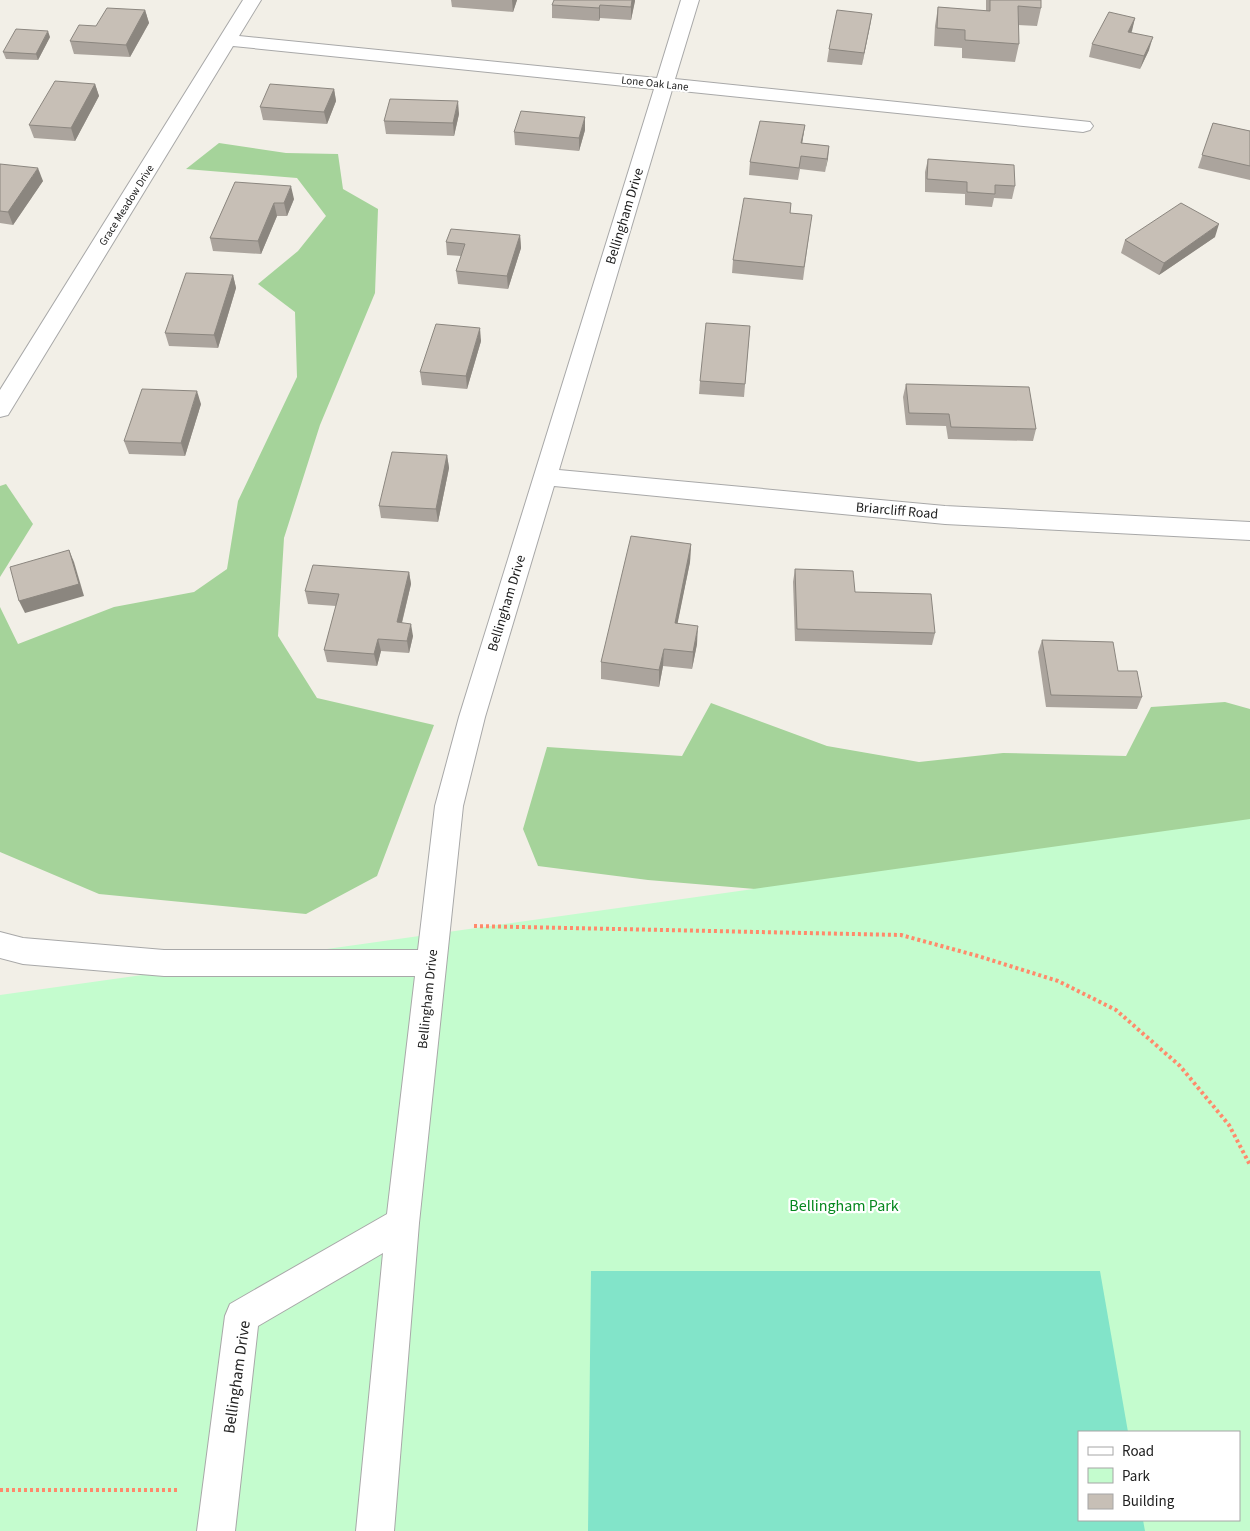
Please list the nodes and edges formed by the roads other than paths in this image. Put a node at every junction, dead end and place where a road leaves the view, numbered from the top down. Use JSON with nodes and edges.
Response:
{"nodes":[{"id":1,"x":252,"y":0,"type":"edge"},
{"id":2,"x":690,"y":0,"type":"edge"},
{"id":3,"x":227,"y":40,"type":"junction"},
{"id":4,"x":665,"y":84,"type":"junction"},
{"id":5,"x":1083,"y":126,"type":"dead end"},
{"id":6,"x":0,"y":409,"type":"edge"},
{"id":7,"x":545,"y":478,"type":"junction"},
{"id":8,"x":1250,"y":531,"type":"edge"},
{"id":9,"x":0,"y":946,"type":"edge"},
{"id":10,"x":431,"y":963,"type":"junction"},
{"id":11,"x":402,"y":1223,"type":"junction"},
{"id":12,"x":216,"y":1531,"type":"edge"},
{"id":13,"x":375,"y":1531,"type":"edge"}],
"edges":[{"from":1,"to":3,"type":"street","name":"Grace Meadow Drive"},
{"from":2,"to":4,"type":"street","name":"Bellingham Drive"},
{"from":3,"to":4,"type":"street","name":"Lone Oak Lane"},
{"from":3,"to":6,"type":"street","name":"Grace Meadow Drive"},
{"from":4,"to":5,"type":"street","name":"Lone Oak Lane"},
{"from":4,"to":7,"type":"street","name":"Bellingham Drive"},
{"from":7,"to":8,"type":"street","name":"Briarcliff Road"},
{"from":7,"to":10,"type":"street","name":"Bellingham Drive"},
{"from":9,"to":10,"type":"street"},
{"from":10,"to":11,"type":"street","name":"Bellingham Drive"},
{"from":11,"to":12,"type":"street","name":"Bellingham Drive"},
{"from":11,"to":13,"type":"street","name":"Bellingham Drive"}]}
